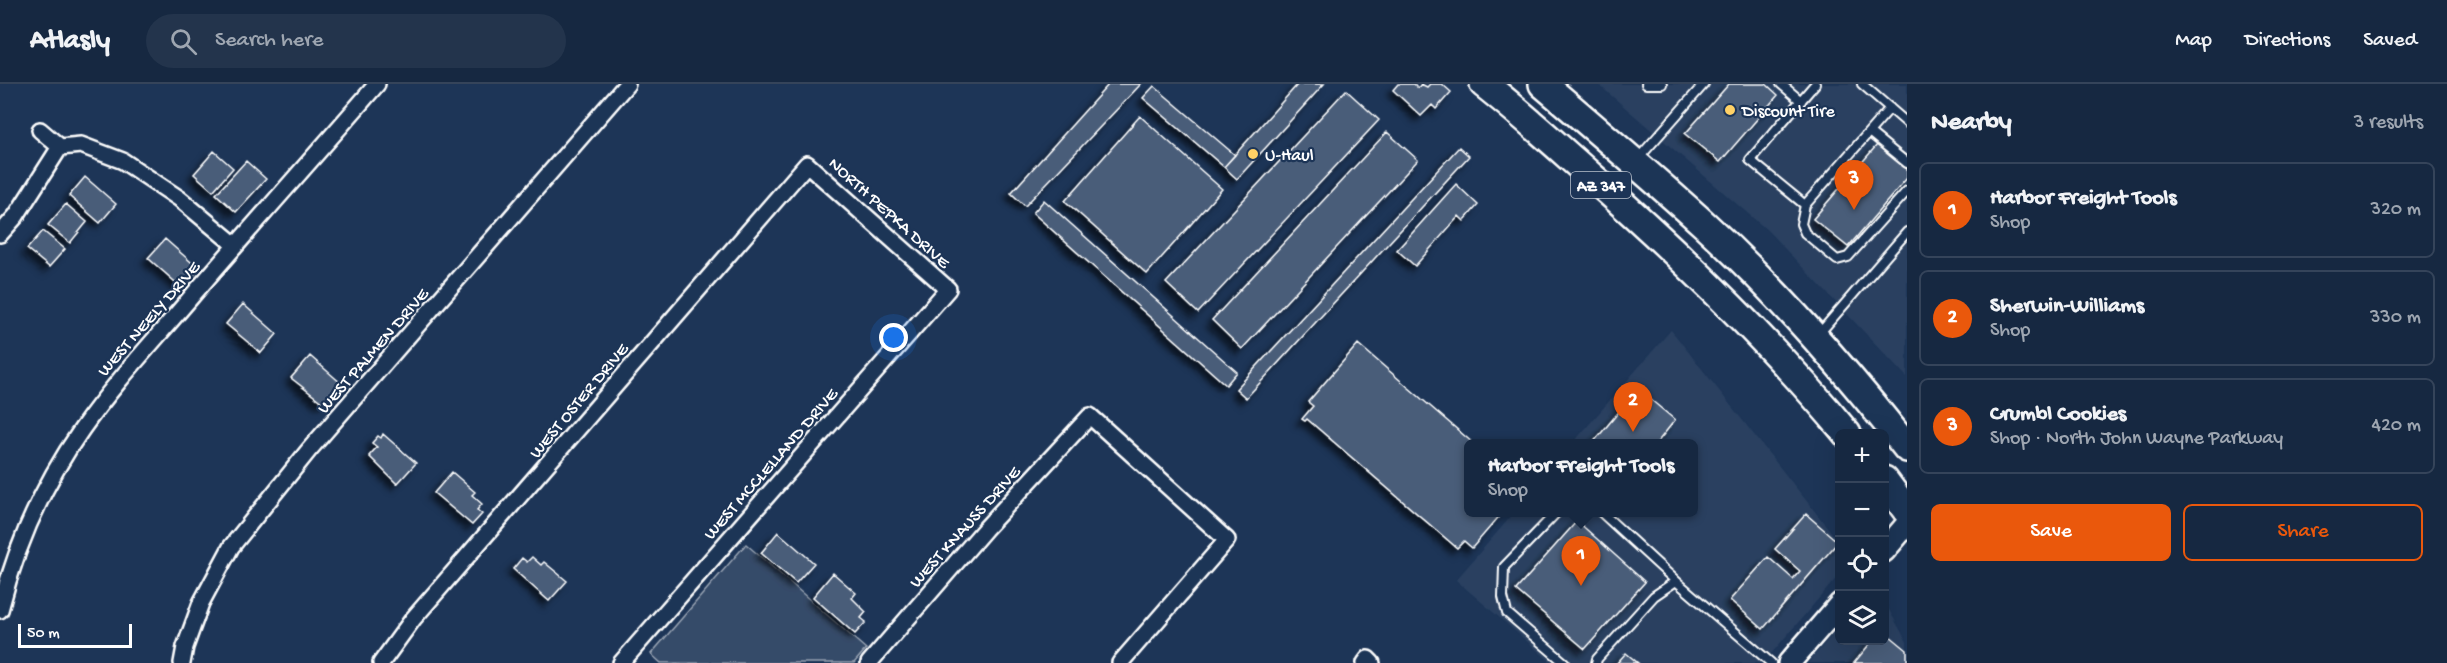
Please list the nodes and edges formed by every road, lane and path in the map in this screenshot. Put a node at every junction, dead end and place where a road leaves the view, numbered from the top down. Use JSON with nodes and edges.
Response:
{"nodes":[{"id":1,"x":627,"y":84,"type":"edge"},
{"id":2,"x":1494,"y":84,"type":"edge"},
{"id":3,"x":1543,"y":84,"type":"edge"},
{"id":4,"x":1646,"y":84,"type":"edge"},
{"id":5,"x":1662,"y":84,"type":"edge"},
{"id":6,"x":1704,"y":84,"type":"edge"},
{"id":7,"x":1781,"y":84,"type":"edge"},
{"id":8,"x":1815,"y":84,"type":"edge"},
{"id":9,"x":1862,"y":84,"type":"edge"},
{"id":10,"x":370,"y":86,"type":"edge"},
{"id":11,"x":1801,"y":101,"type":"junction"},
{"id":12,"x":1890,"y":108,"type":"junction"},
{"id":13,"x":1573,"y":110,"type":"junction"},
{"id":14,"x":1907,"y":123,"type":"edge"},
{"id":15,"x":40,"y":130,"type":"dead end"},
{"id":16,"x":1869,"y":132,"type":"junction"},
{"id":17,"x":60,"y":147,"type":"junction"},
{"id":18,"x":1907,"y":163,"type":"edge"},
{"id":19,"x":807,"y":164,"type":"joint"},
{"id":20,"x":1634,"y":164,"type":"junction"},
{"id":21,"x":1907,"y":191,"type":"edge"},
{"id":22,"x":1804,"y":205,"type":"junction"},
{"id":23,"x":1907,"y":232,"type":"edge"},
{"id":24,"x":0,"y":234,"type":"edge"},
{"id":25,"x":235,"y":245,"type":"junction"},
{"id":26,"x":948,"y":289,"type":"joint"},
{"id":27,"x":1816,"y":338,"type":"junction"},
{"id":28,"x":1843,"y":429,"type":"edge"},
{"id":29,"x":1907,"y":448,"type":"edge"},
{"id":30,"x":1886,"y":483,"type":"edge"},
{"id":31,"x":1907,"y":511,"type":"edge"},
{"id":32,"x":1553,"y":517,"type":"edge"},
{"id":33,"x":1605,"y":517,"type":"edge"},
{"id":34,"x":1907,"y":524,"type":"edge"},
{"id":35,"x":1889,"y":545,"type":"edge"},
{"id":36,"x":1676,"y":581,"type":"junction"},
{"id":37,"x":1835,"y":609,"type":"edge"},
{"id":38,"x":0,"y":610,"type":"edge"},
{"id":39,"x":182,"y":663,"type":"edge"},
{"id":40,"x":381,"y":663,"type":"edge"},
{"id":41,"x":621,"y":663,"type":"edge"},
{"id":42,"x":869,"y":663,"type":"edge"},
{"id":43,"x":1120,"y":663,"type":"edge"},
{"id":44,"x":1565,"y":663,"type":"edge"},
{"id":45,"x":1596,"y":663,"type":"edge"},
{"id":46,"x":1771,"y":663,"type":"edge"},
{"id":47,"x":1789,"y":663,"type":"edge"}],
"edges":[{"from":1,"to":39,"type":"street","name":"WEST PALMEN DRIVE"},
{"from":2,"to":13,"type":"highway"},
{"from":2,"to":28,"type":"highway","number":"AZ 347"},
{"from":3,"to":13,"type":"highway","number":"AZ 347"},
{"from":4,"to":5,"type":"lane"},
{"from":6,"to":20,"type":"lane"},
{"from":7,"to":11,"type":"lane"},
{"from":8,"to":11,"type":"lane"},
{"from":9,"to":12,"type":"lane"},
{"from":10,"to":25,"type":"street","name":"WEST NEELY DRIVE"},
{"from":11,"to":22,"type":"lane"},
{"from":12,"to":14,"type":"lane"},
{"from":12,"to":16,"type":"lane"},
{"from":13,"to":20,"type":"highway","number":"AZ 347"},
{"from":15,"to":17,"type":"street"},
{"from":16,"to":18,"type":"lane"},
{"from":16,"to":22,"type":"lane"},
{"from":17,"to":24,"type":"street"},
{"from":17,"to":25,"type":"street"},
{"from":19,"to":26,"type":"street","name":"NORTH PEPKA DRIVE"},
{"from":19,"to":40,"type":"street","name":"WEST OSTER DRIVE"},
{"from":20,"to":27,"type":"highway","number":"AZ 347"},
{"from":21,"to":22,"type":"lane"},
{"from":23,"to":27,"type":"lane"},
{"from":25,"to":38,"type":"street","name":"WEST NEELY DRIVE"},
{"from":26,"to":41,"type":"street","name":"WEST MCCLELLAND DRIVE"},
{"from":27,"to":29,"type":"highway","number":"AZ 347"},
{"from":30,"to":31,"type":"highway"},
{"from":32,"to":44,"type":"lane"},
{"from":33,"to":36,"type":"lane"},
{"from":34,"to":35,"type":"street"},
{"from":36,"to":45,"type":"lane"},
{"from":36,"to":46,"type":"lane"},
{"from":37,"to":47,"type":"street"},
{"from":42,"to":43,"type":"street","name":"WEST KNAUSS DRIVE"}]}
